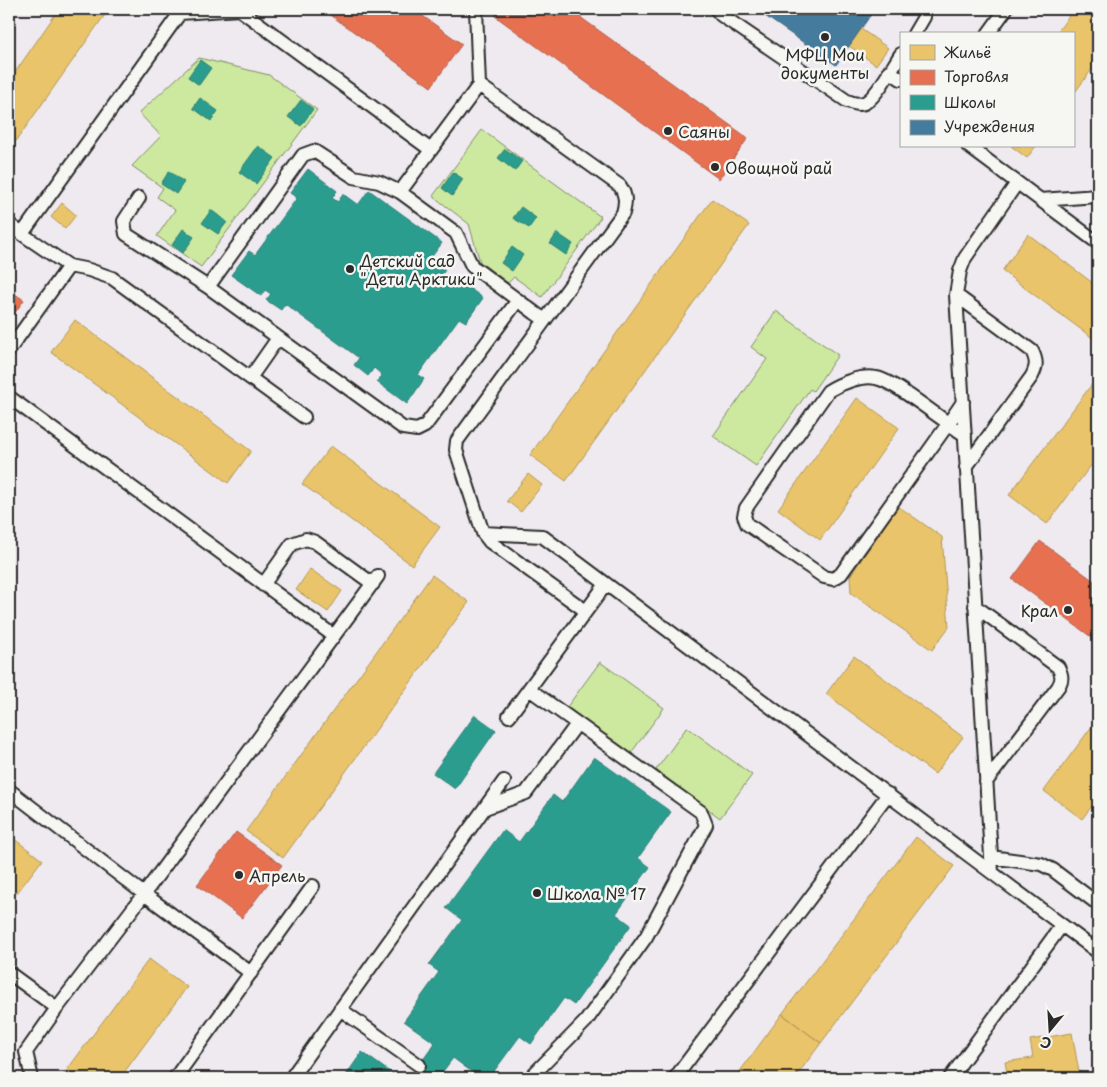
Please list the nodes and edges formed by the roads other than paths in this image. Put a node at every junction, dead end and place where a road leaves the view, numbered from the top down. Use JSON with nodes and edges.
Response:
{"nodes":[{"id":1,"x":239,"y":9,"type":"edge"},
{"id":2,"x":476,"y":9,"type":"edge"},
{"id":3,"x":716,"y":9,"type":"edge"},
{"id":4,"x":922,"y":9,"type":"edge"},
{"id":5,"x":1006,"y":9,"type":"edge"},
{"id":6,"x":177,"y":11,"type":"edge"},
{"id":7,"x":915,"y":32,"type":"edge"},
{"id":8,"x":989,"y":32,"type":"edge"},
{"id":9,"x":900,"y":55,"type":"edge"},
{"id":10,"x":889,"y":71,"type":"junction"},
{"id":11,"x":900,"y":78,"type":"edge"},
{"id":12,"x":479,"y":85,"type":"junction"},
{"id":13,"x":971,"y":148,"type":"edge"},
{"id":14,"x":431,"y":150,"type":"junction"},
{"id":15,"x":1017,"y":182,"type":"junction"},
{"id":16,"x":400,"y":192,"type":"junction"},
{"id":17,"x":1098,"y":196,"type":"edge"},
{"id":18,"x":139,"y":198,"type":"dead end"},
{"id":19,"x":1040,"y":200,"type":"junction"},
{"id":20,"x":9,"y":224,"type":"edge"},
{"id":21,"x":22,"y":234,"type":"junction"},
{"id":22,"x":1098,"y":242,"type":"edge"},
{"id":23,"x":69,"y":266,"type":"junction"},
{"id":24,"x":208,"y":287,"type":"junction"},
{"id":25,"x":956,"y":295,"type":"junction"},
{"id":26,"x":518,"y":300,"type":"junction"},
{"id":27,"x":545,"y":320,"type":"junction"},
{"id":28,"x":278,"y":338,"type":"junction"},
{"id":29,"x":9,"y":350,"type":"edge"},
{"id":30,"x":250,"y":378,"type":"junction"},
{"id":31,"x":9,"y":400,"type":"edge"},
{"id":32,"x":962,"y":402,"type":"junction"},
{"id":33,"x":304,"y":418,"type":"dead end"},
{"id":34,"x":948,"y":424,"type":"junction"},
{"id":35,"x":965,"y":435,"type":"junction"},
{"id":36,"x":966,"y":467,"type":"junction"},
{"id":37,"x":483,"y":533,"type":"junction"},
{"id":38,"x":606,"y":584,"type":"junction"},
{"id":39,"x":263,"y":585,"type":"junction"},
{"id":40,"x":976,"y":606,"type":"junction"},
{"id":41,"x":586,"y":612,"type":"junction"},
{"id":42,"x":334,"y":636,"type":"junction"},
{"id":43,"x":529,"y":689,"type":"junction"},
{"id":44,"x":509,"y":716,"type":"dead end"},
{"id":45,"x":577,"y":724,"type":"junction"},
{"id":46,"x":504,"y":781,"type":"dead end"},
{"id":47,"x":986,"y":782,"type":"junction"},
{"id":48,"x":9,"y":790,"type":"edge"},
{"id":49,"x":888,"y":794,"type":"junction"},
{"id":50,"x":484,"y":809,"type":"junction"},
{"id":51,"x":991,"y":857,"type":"junction"},
{"id":52,"x":992,"y":872,"type":"junction"},
{"id":53,"x":313,"y":886,"type":"dead end"},
{"id":54,"x":144,"y":894,"type":"junction"},
{"id":55,"x":1098,"y":904,"type":"edge"},
{"id":56,"x":1062,"y":924,"type":"junction"},
{"id":57,"x":1098,"y":952,"type":"edge"},
{"id":58,"x":9,"y":972,"type":"edge"},
{"id":59,"x":251,"y":973,"type":"junction"},
{"id":60,"x":58,"y":1008,"type":"junction"},
{"id":61,"x":340,"y":1009,"type":"junction"},
{"id":62,"x":419,"y":1065,"type":"dead end"},
{"id":63,"x":32,"y":1078,"type":"edge"},
{"id":64,"x":175,"y":1078,"type":"edge"},
{"id":65,"x":291,"y":1078,"type":"edge"},
{"id":66,"x":530,"y":1078,"type":"edge"},
{"id":67,"x":675,"y":1078,"type":"edge"},
{"id":68,"x":950,"y":1078,"type":"edge"}],
"edges":[{"from":1,"to":6,"type":"lane"},
{"from":1,"to":14,"type":"lane"},
{"from":2,"to":12,"type":"lane"},
{"from":3,"to":10,"type":"lane"},
{"from":4,"to":7,"type":"lane"},
{"from":5,"to":8,"type":"lane"},
{"from":6,"to":21,"type":"lane"},
{"from":9,"to":10,"type":"lane"},
{"from":10,"to":11,"type":"lane"},
{"from":12,"to":14,"type":"lane"},
{"from":12,"to":27,"type":"lane"},
{"from":13,"to":15,"type":"lane"},
{"from":14,"to":16,"type":"lane"},
{"from":15,"to":19,"type":"lane"},
{"from":15,"to":25,"type":"lane"},
{"from":16,"to":24,"type":"lane"},
{"from":16,"to":26,"type":"lane"},
{"from":17,"to":19,"type":"lane"},
{"from":18,"to":24,"type":"lane"},
{"from":19,"to":22,"type":"lane"},
{"from":20,"to":21,"type":"lane"},
{"from":21,"to":23,"type":"lane"},
{"from":23,"to":29,"type":"lane"},
{"from":23,"to":30,"type":"lane"},
{"from":24,"to":28,"type":"lane"},
{"from":25,"to":32,"type":"lane"},
{"from":25,"to":36,"type":"lane"},
{"from":26,"to":27,"type":"lane"},
{"from":26,"to":28,"type":"lane"},
{"from":27,"to":37,"type":"lane"},
{"from":28,"to":30,"type":"lane"},
{"from":30,"to":33,"type":"lane"},
{"from":31,"to":39,"type":"lane"},
{"from":32,"to":34,"type":"lane"},
{"from":32,"to":35,"type":"lane"},
{"from":34,"to":34,"type":"lane"},
{"from":34,"to":35,"type":"lane"},
{"from":35,"to":36,"type":"lane"},
{"from":36,"to":40,"type":"lane"},
{"from":37,"to":38,"type":"lane"},
{"from":37,"to":41,"type":"lane"},
{"from":38,"to":41,"type":"lane"},
{"from":38,"to":49,"type":"lane"},
{"from":39,"to":42,"type":"lane"},
{"from":39,"to":42,"type":"lane"},
{"from":40,"to":47,"type":"lane"},
{"from":40,"to":47,"type":"lane"},
{"from":41,"to":43,"type":"lane"},
{"from":42,"to":54,"type":"lane"},
{"from":43,"to":44,"type":"lane"},
{"from":43,"to":45,"type":"lane"},
{"from":45,"to":50,"type":"lane"},
{"from":45,"to":66,"type":"lane"},
{"from":46,"to":50,"type":"lane"},
{"from":47,"to":51,"type":"lane"},
{"from":48,"to":54,"type":"lane"},
{"from":49,"to":52,"type":"lane"},
{"from":49,"to":67,"type":"lane"},
{"from":50,"to":61,"type":"lane"},
{"from":51,"to":52,"type":"lane"},
{"from":51,"to":55,"type":"lane"},
{"from":52,"to":56,"type":"lane"},
{"from":53,"to":59,"type":"lane"},
{"from":54,"to":59,"type":"lane"},
{"from":54,"to":60,"type":"lane"},
{"from":56,"to":57,"type":"lane"},
{"from":56,"to":68,"type":"lane"},
{"from":58,"to":60,"type":"lane"},
{"from":59,"to":64,"type":"lane"},
{"from":60,"to":63,"type":"lane"},
{"from":61,"to":62,"type":"lane"},
{"from":61,"to":65,"type":"lane"}]}
